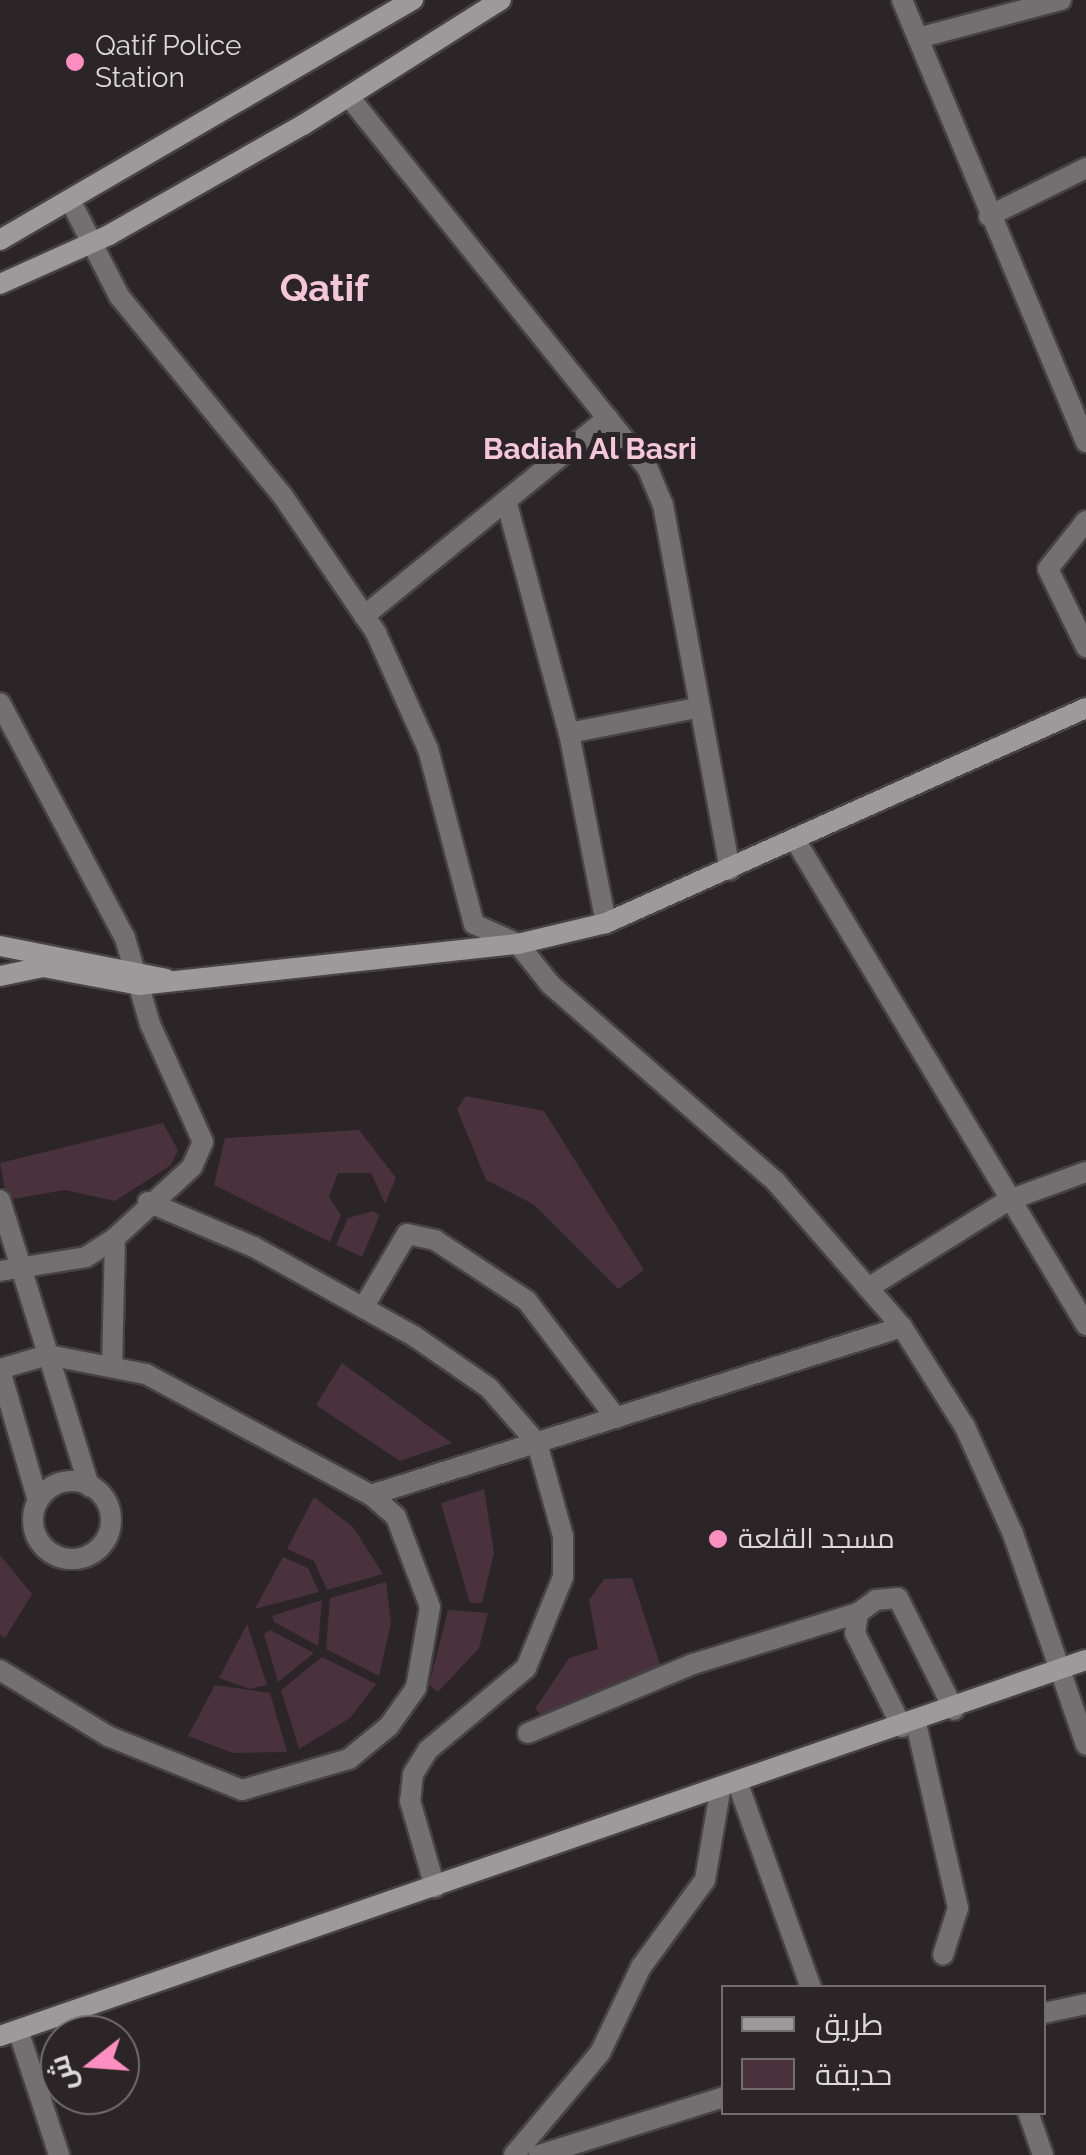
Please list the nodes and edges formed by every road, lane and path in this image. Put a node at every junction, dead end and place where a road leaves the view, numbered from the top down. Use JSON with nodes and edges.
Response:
{"nodes":[{"id":1,"x":414,"y":0,"type":"edge"},
{"id":2,"x":501,"y":0,"type":"edge"},
{"id":3,"x":902,"y":0,"type":"edge"},
{"id":4,"x":1060,"y":0,"type":"edge"},
{"id":5,"x":918,"y":38,"type":"junction"},
{"id":6,"x":350,"y":98,"type":"junction"},
{"id":7,"x":1086,"y":168,"type":"edge"},
{"id":8,"x":71,"y":202,"type":"junction"},
{"id":9,"x":989,"y":216,"type":"junction"},
{"id":10,"x":0,"y":240,"type":"edge"},
{"id":11,"x":93,"y":242,"type":"junction"},
{"id":12,"x":0,"y":284,"type":"edge"},
{"id":13,"x":608,"y":418,"type":"junction"},
{"id":14,"x":1086,"y":442,"type":"edge"},
{"id":15,"x":507,"y":504,"type":"junction"},
{"id":16,"x":1086,"y":522,"type":"edge"},
{"id":17,"x":364,"y":616,"type":"junction"},
{"id":18,"x":1086,"y":647,"type":"edge"},
{"id":19,"x":0,"y":703,"type":"edge"},
{"id":20,"x":696,"y":708,"type":"junction"},
{"id":21,"x":1086,"y":708,"type":"edge"},
{"id":22,"x":569,"y":733,"type":"junction"},
{"id":23,"x":797,"y":844,"type":"junction"},
{"id":24,"x":730,"y":870,"type":"junction"},
{"id":25,"x":606,"y":923,"type":"junction"},
{"id":26,"x":518,"y":944,"type":"junction"},
{"id":27,"x":0,"y":946,"type":"edge"},
{"id":28,"x":0,"y":976,"type":"edge"},
{"id":29,"x":137,"y":976,"type":"junction"},
{"id":30,"x":1086,"y":1172,"type":"edge"},
{"id":31,"x":0,"y":1200,"type":"edge"},
{"id":32,"x":1009,"y":1200,"type":"junction"},
{"id":33,"x":148,"y":1202,"type":"junction"},
{"id":34,"x":115,"y":1238,"type":"junction"},
{"id":35,"x":10,"y":1267,"type":"edge"},
{"id":36,"x":868,"y":1288,"type":"junction"},
{"id":37,"x":363,"y":1308,"type":"junction"},
{"id":38,"x":1086,"y":1325,"type":"edge"},
{"id":39,"x":902,"y":1327,"type":"junction"},
{"id":40,"x":48,"y":1355,"type":"junction"},
{"id":41,"x":112,"y":1367,"type":"junction"},
{"id":42,"x":0,"y":1370,"type":"edge"},
{"id":43,"x":616,"y":1418,"type":"junction"},
{"id":44,"x":537,"y":1443,"type":"junction"},
{"id":45,"x":89,"y":1486,"type":"junction"},
{"id":46,"x":371,"y":1496,"type":"junction"},
{"id":47,"x":38,"y":1501,"type":"junction"},
{"id":48,"x":858,"y":1613,"type":"junction"},
{"id":49,"x":1086,"y":1660,"type":"edge"},
{"id":50,"x":1065,"y":1669,"type":"junction"},
{"id":51,"x":0,"y":1670,"type":"edge"},
{"id":52,"x":954,"y":1710,"type":"junction"},
{"id":53,"x":909,"y":1725,"type":"junction"},
{"id":54,"x":528,"y":1733,"type":"dead end"},
{"id":55,"x":1086,"y":1745,"type":"edge"},
{"id":56,"x":729,"y":1787,"type":"junction"},
{"id":57,"x":435,"y":1888,"type":"junction"},
{"id":58,"x":942,"y":1956,"type":"dead end"},
{"id":59,"x":810,"y":1985,"type":"edge"},
{"id":60,"x":1086,"y":2004,"type":"edge"},
{"id":61,"x":1046,"y":2012,"type":"edge"},
{"id":62,"x":9,"y":2033,"type":"edge"},
{"id":63,"x":721,"y":2098,"type":"edge"},
{"id":64,"x":1029,"y":2115,"type":"edge"},
{"id":65,"x":59,"y":2155,"type":"edge"},
{"id":66,"x":514,"y":2155,"type":"edge"},
{"id":67,"x":542,"y":2155,"type":"edge"},
{"id":68,"x":1043,"y":2155,"type":"edge"}],
"edges":[{"from":1,"to":8,"type":"street"},
{"from":2,"to":6,"type":"street"},
{"from":3,"to":5,"type":"street"},
{"from":4,"to":5,"type":"street"},
{"from":5,"to":9,"type":"street"},
{"from":6,"to":11,"type":"street"},
{"from":6,"to":13,"type":"street"},
{"from":7,"to":9,"type":"street"},
{"from":8,"to":10,"type":"street"},
{"from":8,"to":11,"type":"street"},
{"from":9,"to":14,"type":"street"},
{"from":11,"to":12,"type":"street"},
{"from":11,"to":17,"type":"street"},
{"from":13,"to":15,"type":"street"},
{"from":13,"to":20,"type":"street"},
{"from":15,"to":17,"type":"street"},
{"from":15,"to":22,"type":"street"},
{"from":16,"to":18,"type":"street"},
{"from":17,"to":26,"type":"street"},
{"from":19,"to":29,"type":"street"},
{"from":20,"to":22,"type":"street"},
{"from":20,"to":24,"type":"street"},
{"from":21,"to":23,"type":"street"},
{"from":22,"to":25,"type":"street"},
{"from":23,"to":24,"type":"street"},
{"from":23,"to":32,"type":"street"},
{"from":24,"to":25,"type":"street"},
{"from":25,"to":26,"type":"street"},
{"from":26,"to":29,"type":"street"},
{"from":26,"to":36,"type":"street"},
{"from":27,"to":29,"type":"street"},
{"from":28,"to":29,"type":"street"},
{"from":29,"to":33,"type":"street"},
{"from":30,"to":32,"type":"street"},
{"from":31,"to":35,"type":"street"},
{"from":32,"to":36,"type":"street"},
{"from":32,"to":38,"type":"street"},
{"from":33,"to":34,"type":"street"},
{"from":33,"to":37,"type":"street"},
{"from":34,"to":35,"type":"street"},
{"from":34,"to":41,"type":"street"},
{"from":35,"to":40,"type":"street"},
{"from":36,"to":39,"type":"street"},
{"from":37,"to":43,"type":"street"},
{"from":37,"to":44,"type":"street"},
{"from":39,"to":43,"type":"street"},
{"from":39,"to":50,"type":"street"},
{"from":40,"to":41,"type":"street"},
{"from":40,"to":42,"type":"street"},
{"from":40,"to":45,"type":"street"},
{"from":41,"to":46,"type":"street"},
{"from":42,"to":47,"type":"street"},
{"from":43,"to":44,"type":"street"},
{"from":44,"to":46,"type":"street"},
{"from":44,"to":57,"type":"street"},
{"from":45,"to":47,"type":"street"},
{"from":45,"to":47,"type":"street"},
{"from":46,"to":51,"type":"street"},
{"from":48,"to":52,"type":"street"},
{"from":48,"to":53,"type":"street"},
{"from":48,"to":54,"type":"street"},
{"from":49,"to":50,"type":"street"},
{"from":50,"to":52,"type":"street"},
{"from":50,"to":55,"type":"street"},
{"from":52,"to":53,"type":"street"},
{"from":53,"to":56,"type":"street"},
{"from":53,"to":58,"type":"street"},
{"from":56,"to":57,"type":"street"},
{"from":56,"to":59,"type":"street"},
{"from":56,"to":66,"type":"street"},
{"from":57,"to":62,"type":"street"},
{"from":60,"to":61,"type":"street"},
{"from":62,"to":65,"type":"street"},
{"from":63,"to":67,"type":"street"},
{"from":64,"to":68,"type":"street"}]}
